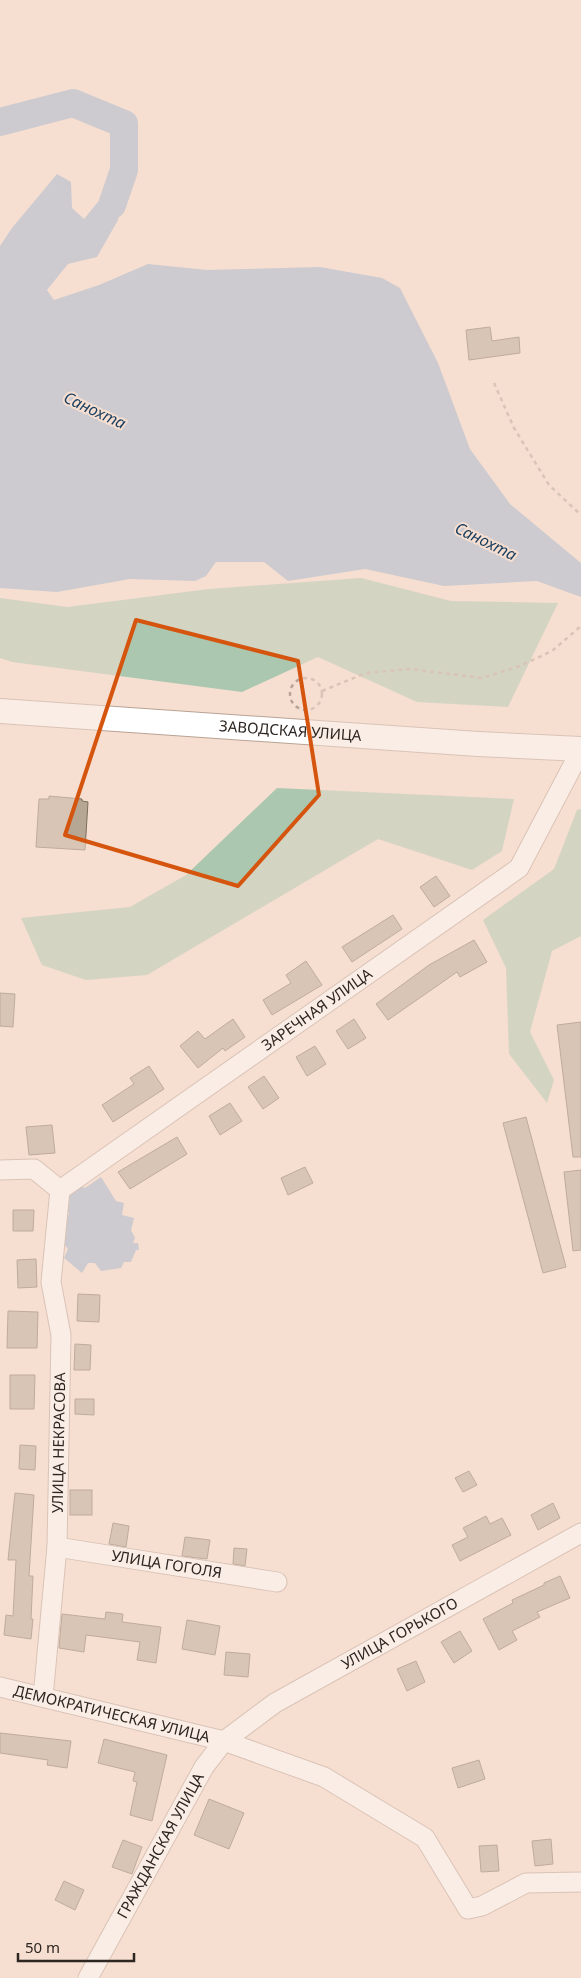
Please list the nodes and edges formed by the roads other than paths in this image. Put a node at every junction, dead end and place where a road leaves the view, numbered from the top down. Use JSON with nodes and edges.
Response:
{"nodes":[{"id":1,"x":0,"y":712,"type":"edge"},
{"id":2,"x":581,"y":749,"type":"edge"},
{"id":3,"x":0,"y":1170,"type":"edge"},
{"id":4,"x":60,"y":1190,"type":"junction"},
{"id":5,"x":581,"y":1533,"type":"edge"},
{"id":6,"x":57,"y":1547,"type":"junction"},
{"id":7,"x":277,"y":1582,"type":"dead end"},
{"id":8,"x":0,"y":1687,"type":"edge"},
{"id":9,"x":43,"y":1697,"type":"junction"},
{"id":10,"x":224,"y":1741,"type":"junction"},
{"id":11,"x":581,"y":1882,"type":"edge"},
{"id":12,"x":88,"y":1978,"type":"edge"}],
"edges":[{"from":1,"to":2,"type":"main road","name":"ЗАВОДСКАЯ УЛИЦА"},
{"from":2,"to":4,"type":"street","name":"ЗАРЕЧНАЯ УЛИЦА"},
{"from":3,"to":4,"type":"street"},
{"from":4,"to":6,"type":"street","name":"УЛИЦА НЕКРАСОВА"},
{"from":5,"to":10,"type":"street","name":"УЛИЦА ГОРЬКОГО"},
{"from":6,"to":7,"type":"street","name":"УЛИЦА ГОГОЛЯ"},
{"from":6,"to":9,"type":"street","name":"УЛИЦА НЕКРАСОВА"},
{"from":8,"to":9,"type":"street","name":"ДЕМОКРАТИЧЕСКАЯ УЛИЦА"},
{"from":9,"to":10,"type":"street","name":"ДЕМОКРАТИЧЕСКАЯ УЛИЦА"},
{"from":10,"to":11,"type":"street","name":"ДЕМОКРАТИЧЕСКАЯ УЛИЦА"},
{"from":10,"to":12,"type":"street","name":"ГРАЖДАНСКАЯ УЛИЦА"}]}
